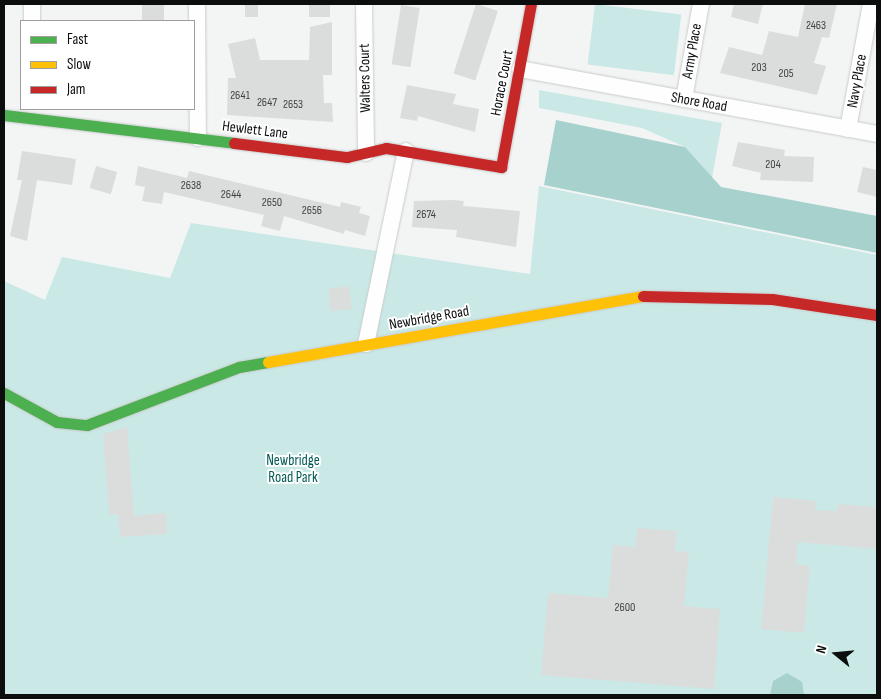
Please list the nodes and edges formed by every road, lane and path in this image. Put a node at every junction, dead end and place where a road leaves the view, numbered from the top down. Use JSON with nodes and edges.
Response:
{"nodes":[{"id":1,"x":32,"y":4,"type":"edge"},
{"id":2,"x":197,"y":4,"type":"edge"},
{"id":3,"x":364,"y":4,"type":"edge"},
{"id":4,"x":531,"y":4,"type":"edge"},
{"id":5,"x":701,"y":4,"type":"edge"},
{"id":6,"x":871,"y":4,"type":"edge"},
{"id":7,"x":32,"y":20,"type":"edge"},
{"id":8,"x":520,"y":69,"type":"junction"},
{"id":9,"x":684,"y":99,"type":"junction"},
{"id":10,"x":34,"y":114,"type":"edge"},
{"id":11,"x":4,"y":115,"type":"edge"},
{"id":12,"x":848,"y":129,"type":"junction"},
{"id":13,"x":877,"y":134,"type":"edge"},
{"id":14,"x":198,"y":138,"type":"junction"},
{"id":15,"x":406,"y":151,"type":"junction"},
{"id":16,"x":366,"y":153,"type":"junction"},
{"id":17,"x":501,"y":167,"type":"joint"},
{"id":18,"x":877,"y":315,"type":"edge"},
{"id":19,"x":366,"y":344,"type":"junction"},
{"id":20,"x":4,"y":393,"type":"edge"}],
"edges":[{"from":1,"to":7,"type":"street"},
{"from":2,"to":14,"type":"street"},
{"from":3,"to":16,"type":"street","name":"Walters Court"},
{"from":4,"to":8,"type":"street","name":"Horace Court"},
{"from":5,"to":9,"type":"street","name":"Army Place"},
{"from":6,"to":12,"type":"street","name":"Navy Place"},
{"from":8,"to":9,"type":"street","name":"Shore Road"},
{"from":8,"to":17,"type":"street","name":"Horace Court"},
{"from":9,"to":12,"type":"street","name":"Shore Road"},
{"from":10,"to":11,"type":"street","name":"Hewlett Lane"},
{"from":10,"to":14,"type":"street","name":"Hewlett Lane"},
{"from":12,"to":13,"type":"street","name":"Shore Road"},
{"from":14,"to":16,"type":"street","name":"Hewlett Lane"},
{"from":15,"to":16,"type":"street","name":"Hewlett Lane"},
{"from":15,"to":17,"type":"street","name":"Hewlett Lane"},
{"from":15,"to":19,"type":"street"},
{"from":18,"to":19,"type":"street","name":"Newbridge Road"},
{"from":19,"to":20,"type":"street","name":"Newbridge Road"}]}
